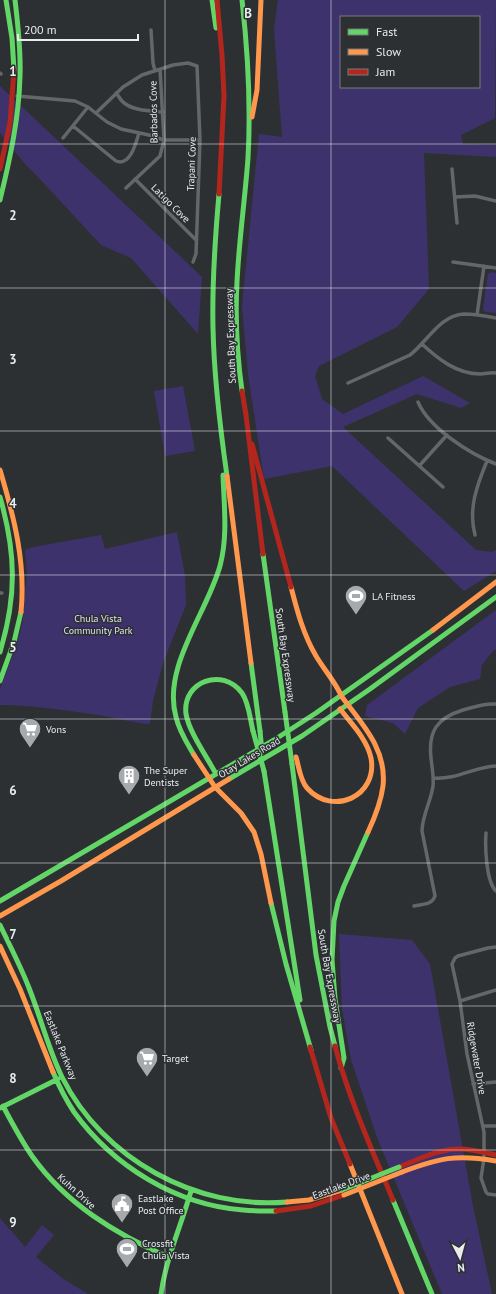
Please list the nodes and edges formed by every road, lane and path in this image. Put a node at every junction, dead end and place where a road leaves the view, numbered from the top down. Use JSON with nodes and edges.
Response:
{"nodes":[{"id":1,"x":6,"y":0,"type":"edge"},
{"id":2,"x":15,"y":0,"type":"edge"},
{"id":3,"x":212,"y":0,"type":"edge"},
{"id":4,"x":217,"y":0,"type":"edge"},
{"id":5,"x":242,"y":0,"type":"edge"},
{"id":6,"x":261,"y":0,"type":"edge"},
{"id":7,"x":151,"y":30,"type":"dead end"},
{"id":8,"x":160,"y":69,"type":"junction"},
{"id":9,"x":155,"y":71,"type":"junction"},
{"id":10,"x":224,"y":85,"type":"junction"},
{"id":11,"x":116,"y":93,"type":"junction"},
{"id":12,"x":13,"y":95,"type":"junction"},
{"id":13,"x":20,"y":96,"type":"junction"},
{"id":14,"x":88,"y":106,"type":"junction"},
{"id":15,"x":163,"y":112,"type":"junction"},
{"id":16,"x":96,"y":113,"type":"junction"},
{"id":17,"x":73,"y":126,"type":"junction"},
{"id":18,"x":139,"y":133,"type":"junction"},
{"id":19,"x":64,"y":138,"type":"dead end"},
{"id":20,"x":249,"y":139,"type":"junction"},
{"id":21,"x":164,"y":140,"type":"junction"},
{"id":22,"x":200,"y":140,"type":"junction"},
{"id":23,"x":0,"y":169,"type":"edge"},
{"id":24,"x":452,"y":169,"type":"dead end"},
{"id":25,"x":135,"y":179,"type":"junction"},
{"id":26,"x":126,"y":188,"type":"dead end"},
{"id":27,"x":455,"y":197,"type":"junction"},
{"id":28,"x":0,"y":200,"type":"edge"},
{"id":29,"x":496,"y":201,"type":"edge"},
{"id":30,"x":456,"y":222,"type":"dead end"},
{"id":31,"x":196,"y":240,"type":"junction"},
{"id":32,"x":193,"y":262,"type":"dead end"},
{"id":33,"x":453,"y":262,"type":"dead end"},
{"id":34,"x":484,"y":266,"type":"junction"},
{"id":35,"x":496,"y":268,"type":"edge"},
{"id":36,"x":477,"y":315,"type":"junction"},
{"id":37,"x":496,"y":318,"type":"edge"},
{"id":38,"x":422,"y":344,"type":"junction"},
{"id":39,"x":496,"y":373,"type":"edge"},
{"id":40,"x":348,"y":383,"type":"dead end"},
{"id":41,"x":418,"y":402,"type":"dead end"},
{"id":42,"x":246,"y":415,"type":"junction"},
{"id":43,"x":447,"y":434,"type":"junction"},
{"id":44,"x":388,"y":438,"type":"dead end"},
{"id":45,"x":223,"y":447,"type":"junction"},
{"id":46,"x":487,"y":461,"type":"junction"},
{"id":47,"x":496,"y":464,"type":"edge"},
{"id":48,"x":420,"y":465,"type":"junction"},
{"id":49,"x":0,"y":470,"type":"edge"},
{"id":50,"x":443,"y":486,"type":"dead end"},
{"id":51,"x":0,"y":497,"type":"edge"},
{"id":52,"x":10,"y":531,"type":"junction"},
{"id":53,"x":475,"y":535,"type":"dead end"},
{"id":54,"x":20,"y":547,"type":"junction"},
{"id":55,"x":496,"y":582,"type":"edge"},
{"id":56,"x":496,"y":597,"type":"edge"},
{"id":57,"x":0,"y":652,"type":"edge"},
{"id":58,"x":0,"y":681,"type":"edge"},
{"id":59,"x":341,"y":695,"type":"junction"},
{"id":60,"x":348,"y":703,"type":"junction"},
{"id":61,"x":496,"y":704,"type":"edge"},
{"id":62,"x":340,"y":709,"type":"junction"},
{"id":63,"x":286,"y":719,"type":"junction"},
{"id":64,"x":496,"y":766,"type":"edge"},
{"id":65,"x":264,"y":771,"type":"junction"},
{"id":66,"x":216,"y":774,"type":"junction"},
{"id":67,"x":209,"y":778,"type":"junction"},
{"id":68,"x":434,"y":778,"type":"junction"},
{"id":69,"x":216,"y":787,"type":"junction"},
{"id":70,"x":486,"y":833,"type":"dead end"},
{"id":71,"x":496,"y":891,"type":"edge"},
{"id":72,"x":0,"y":901,"type":"edge"},
{"id":73,"x":414,"y":906,"type":"dead end"},
{"id":74,"x":0,"y":916,"type":"edge"},
{"id":75,"x":0,"y":925,"type":"edge"},
{"id":76,"x":0,"y":946,"type":"edge"},
{"id":77,"x":496,"y":947,"type":"edge"},
{"id":78,"x":496,"y":990,"type":"edge"},
{"id":79,"x":460,"y":1001,"type":"junction"},
{"id":80,"x":311,"y":1050,"type":"junction"},
{"id":81,"x":342,"y":1068,"type":"junction"},
{"id":82,"x":62,"y":1077,"type":"junction"},
{"id":83,"x":56,"y":1080,"type":"junction"},
{"id":84,"x":496,"y":1082,"type":"edge"},
{"id":85,"x":473,"y":1084,"type":"junction"},
{"id":86,"x":2,"y":1107,"type":"edge"},
{"id":87,"x":483,"y":1126,"type":"junction"},
{"id":88,"x":496,"y":1126,"type":"edge"},
{"id":89,"x":484,"y":1152,"type":"junction"},
{"id":90,"x":496,"y":1155,"type":"edge"},
{"id":91,"x":484,"y":1158,"type":"junction"},
{"id":92,"x":496,"y":1161,"type":"edge"},
{"id":93,"x":401,"y":1170,"type":"junction"},
{"id":94,"x":191,"y":1191,"type":"junction"},
{"id":95,"x":343,"y":1192,"type":"junction"},
{"id":96,"x":496,"y":1195,"type":"edge"},
{"id":97,"x":189,"y":1199,"type":"junction"},
{"id":98,"x":168,"y":1258,"type":"junction"},
{"id":99,"x":161,"y":1294,"type":"edge"},
{"id":100,"x":402,"y":1294,"type":"edge"},
{"id":101,"x":432,"y":1294,"type":"edge"}],
"edges":[{"from":1,"to":12,"type":"main road"},
{"from":2,"to":13,"type":"main road"},
{"from":3,"to":10,"type":"main road"},
{"from":4,"to":10,"type":"main road","name":"South Bay Expressway"},
{"from":5,"to":20,"type":"main road","name":"South Bay Expressway"},
{"from":6,"to":20,"type":"main road"},
{"from":7,"to":9,"type":"street"},
{"from":8,"to":9,"type":"street"},
{"from":8,"to":15,"type":"street","name":"Barbados Cove"},
{"from":8,"to":22,"type":"street","name":"Trapani Cove"},
{"from":9,"to":11,"type":"street"},
{"from":10,"to":45,"type":"main road","name":"South Bay Expressway"},
{"from":11,"to":15,"type":"street"},
{"from":11,"to":16,"type":"street"},
{"from":12,"to":13,"type":"street"},
{"from":12,"to":23,"type":"main road"},
{"from":13,"to":14,"type":"street"},
{"from":13,"to":28,"type":"main road"},
{"from":14,"to":16,"type":"street"},
{"from":14,"to":17,"type":"street"},
{"from":15,"to":21,"type":"street","name":"Barbados Cove"},
{"from":16,"to":18,"type":"street"},
{"from":17,"to":18,"type":"street"},
{"from":17,"to":19,"type":"street"},
{"from":18,"to":21,"type":"street"},
{"from":20,"to":42,"type":"main road","name":"South Bay Expressway"},
{"from":21,"to":22,"type":"street"},
{"from":21,"to":25,"type":"street","name":"Barbados Cove"},
{"from":22,"to":31,"type":"street","name":"Trapani Cove"},
{"from":24,"to":27,"type":"street"},
{"from":25,"to":26,"type":"street","name":"Barbados Cove"},
{"from":25,"to":31,"type":"street","name":"Latigo Cove"},
{"from":27,"to":29,"type":"street"},
{"from":27,"to":30,"type":"street"},
{"from":31,"to":32,"type":"street","name":"Trapani Cove"},
{"from":33,"to":34,"type":"street"},
{"from":34,"to":35,"type":"street"},
{"from":34,"to":36,"type":"street"},
{"from":36,"to":37,"type":"street"},
{"from":36,"to":38,"type":"street"},
{"from":38,"to":39,"type":"street"},
{"from":38,"to":40,"type":"street"},
{"from":41,"to":43,"type":"street"},
{"from":42,"to":59,"type":"main road"},
{"from":42,"to":63,"type":"main road","name":"South Bay Expressway","bridge":true},
{"from":43,"to":46,"type":"street"},
{"from":43,"to":48,"type":"street"},
{"from":44,"to":48,"type":"street"},
{"from":45,"to":65,"type":"main road","name":"South Bay Expressway","bridge":true},
{"from":45,"to":67,"type":"main road"},
{"from":46,"to":47,"type":"street"},
{"from":46,"to":53,"type":"street"},
{"from":48,"to":50,"type":"street"},
{"from":49,"to":54,"type":"main road"},
{"from":51,"to":52,"type":"main road"},
{"from":52,"to":54,"type":"main road"},
{"from":52,"to":57,"type":"main road"},
{"from":54,"to":58,"type":"main road"},
{"from":55,"to":59,"type":"main road","name":"Otay Lakes Road"},
{"from":56,"to":60,"type":"main road","name":"Otay Lakes Road"},
{"from":59,"to":60,"type":"main road"},
{"from":59,"to":66,"type":"main road","name":"Otay Lakes Road"},
{"from":60,"to":62,"type":"main road","name":"Otay Lakes Road"},
{"from":60,"to":81,"type":"main road"},
{"from":61,"to":68,"type":"street"},
{"from":62,"to":63,"type":"main road","bridge":true},
{"from":62,"to":69,"type":"main road","name":"Otay Lakes Road"},
{"from":63,"to":81,"type":"main road","name":"South Bay Expressway","bridge":true},
{"from":64,"to":68,"type":"street"},
{"from":65,"to":66,"type":"main road","bridge":true},
{"from":65,"to":80,"type":"main road","name":"South Bay Expressway"},
{"from":66,"to":67,"type":"main road","name":"Otay Lakes Road"},
{"from":67,"to":69,"type":"main road"},
{"from":67,"to":72,"type":"main road","name":"Otay Lakes Road"},
{"from":68,"to":73,"type":"street"},
{"from":69,"to":74,"type":"main road","name":"Otay Lakes Road"},
{"from":69,"to":80,"type":"main road"},
{"from":70,"to":71,"type":"street"},
{"from":75,"to":82,"type":"main road","name":"Eastlake Parkway"},
{"from":76,"to":83,"type":"main road","name":"Eastlake Parkway"},
{"from":77,"to":79,"type":"street","name":"Ridgewater Drive"},
{"from":78,"to":79,"type":"street"},
{"from":79,"to":85,"type":"street","name":"Ridgewater Drive"},
{"from":80,"to":100,"type":"main road","name":"South Bay Expressway"},
{"from":81,"to":101,"type":"main road","name":"South Bay Expressway"},
{"from":82,"to":83,"type":"main road"},
{"from":82,"to":94,"type":"main road","name":"Eastlake Parkway"},
{"from":83,"to":86,"type":"main road"},
{"from":83,"to":97,"type":"main road","name":"Eastlake Parkway"},
{"from":84,"to":85,"type":"street"},
{"from":85,"to":87,"type":"street","name":"Ridgewater Drive"},
{"from":86,"to":98,"type":"main road","name":"Kuhn Drive"},
{"from":87,"to":88,"type":"street"},
{"from":87,"to":89,"type":"street","name":"Ridgewater Drive"},
{"from":89,"to":90,"type":"main road","name":"Eastlake Drive"},
{"from":89,"to":91,"type":"street","name":"Ridgewater Drive"},
{"from":89,"to":93,"type":"main road","name":"Eastlake Drive"},
{"from":91,"to":92,"type":"main road","name":"Eastlake Drive"},
{"from":91,"to":93,"type":"main road","name":"Eastlake Drive"},
{"from":91,"to":96,"type":"street","name":"Ridgewater Drive"},
{"from":93,"to":95,"type":"main road","name":"Eastlake Drive","bridge":true},
{"from":94,"to":95,"type":"main road","name":"Eastlake Drive"},
{"from":94,"to":97,"type":"main road"},
{"from":95,"to":97,"type":"main road","name":"Eastlake Drive"},
{"from":97,"to":98,"type":"main road"},
{"from":98,"to":99,"type":"main road"}]}
